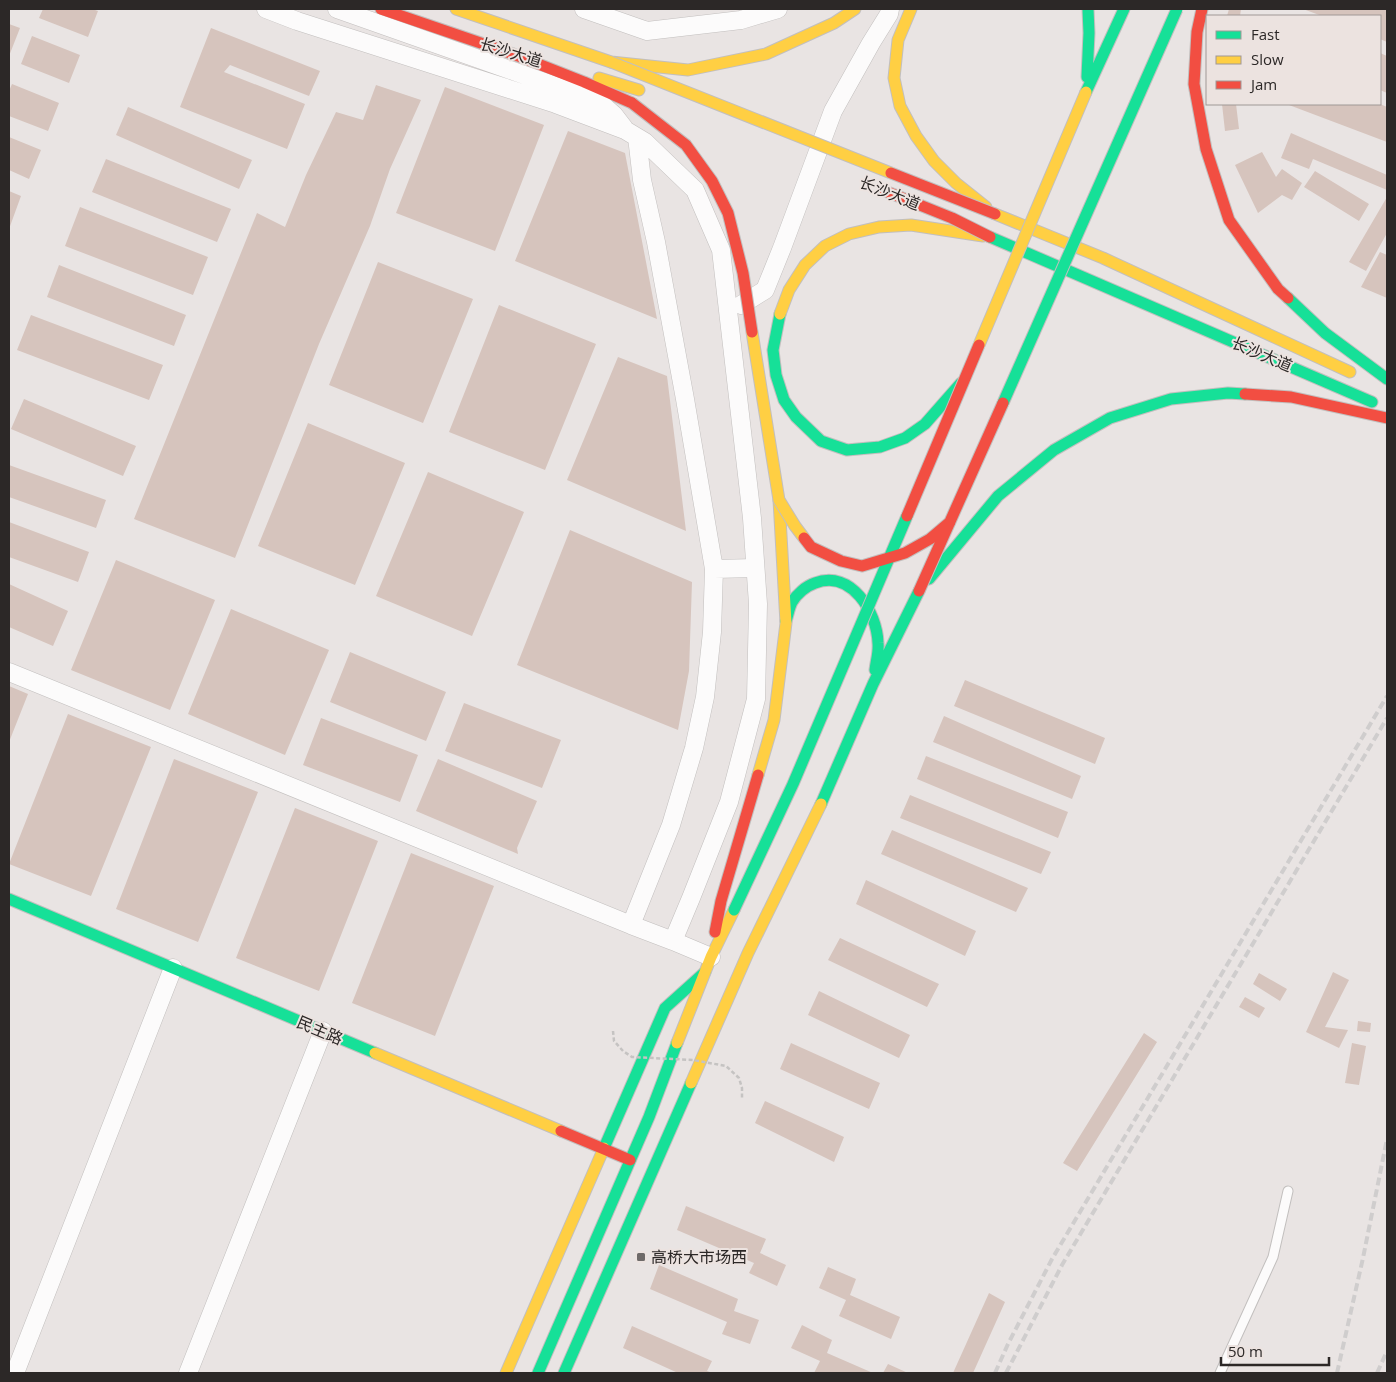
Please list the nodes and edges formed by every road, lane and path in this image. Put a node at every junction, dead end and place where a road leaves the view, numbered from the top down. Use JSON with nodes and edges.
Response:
{"nodes":[{"id":1,"x":266,"y":9,"type":"edge"},
{"id":2,"x":337,"y":9,"type":"edge"},
{"id":3,"x":380,"y":9,"type":"edge"},
{"id":4,"x":456,"y":9,"type":"edge"},
{"id":5,"x":474,"y":9,"type":"edge"},
{"id":6,"x":584,"y":9,"type":"edge"},
{"id":7,"x":778,"y":9,"type":"edge"},
{"id":8,"x":855,"y":9,"type":"edge"},
{"id":9,"x":890,"y":9,"type":"edge"},
{"id":10,"x":911,"y":9,"type":"edge"},
{"id":11,"x":1088,"y":9,"type":"edge"},
{"id":12,"x":1124,"y":9,"type":"edge"},
{"id":13,"x":1202,"y":9,"type":"edge"},
{"id":14,"x":1175,"y":11,"type":"edge"},
{"id":15,"x":496,"y":22,"type":"junction"},
{"id":16,"x":513,"y":54,"type":"junction"},
{"id":17,"x":610,"y":62,"type":"junction"},
{"id":18,"x":497,"y":65,"type":"junction"},
{"id":19,"x":643,"y":92,"type":"dead end"},
{"id":20,"x":1086,"y":92,"type":"junction"},
{"id":21,"x":631,"y":134,"type":"junction"},
{"id":22,"x":804,"y":158,"type":"dead end"},
{"id":23,"x":823,"y":166,"type":"dead end"},
{"id":24,"x":878,"y":188,"type":"dead end"},
{"id":25,"x":996,"y":214,"type":"junction"},
{"id":26,"x":990,"y":236,"type":"junction"},
{"id":27,"x":728,"y":313,"type":"junction"},
{"id":28,"x":1361,"y":377,"type":"dead end"},
{"id":29,"x":965,"y":378,"type":"junction"},
{"id":30,"x":1384,"y":385,"type":"edge"},
{"id":31,"x":1387,"y":409,"type":"edge"},
{"id":32,"x":1387,"y":418,"type":"edge"},
{"id":33,"x":779,"y":500,"type":"junction"},
{"id":34,"x":950,"y":522,"type":"junction"},
{"id":35,"x":755,"y":568,"type":"junction"},
{"id":36,"x":714,"y":569,"type":"junction"},
{"id":37,"x":918,"y":591,"type":"junction"},
{"id":38,"x":786,"y":623,"type":"junction"},
{"id":39,"x":9,"y":672,"type":"edge"},
{"id":40,"x":873,"y":684,"type":"junction"},
{"id":41,"x":10,"y":902,"type":"edge"},
{"id":42,"x":631,"y":925,"type":"junction"},
{"id":43,"x":673,"y":941,"type":"junction"},
{"id":44,"x":708,"y":964,"type":"junction"},
{"id":45,"x":173,"y":968,"type":"junction"},
{"id":46,"x":323,"y":1031,"type":"junction"},
{"id":47,"x":613,"y":1031,"type":"dead end"},
{"id":48,"x":742,"y":1098,"type":"dead end"},
{"id":49,"x":603,"y":1148,"type":"junction"},
{"id":50,"x":630,"y":1160,"type":"junction"},
{"id":51,"x":1288,"y":1191,"type":"dead end"},
{"id":52,"x":15,"y":1373,"type":"edge"},
{"id":53,"x":188,"y":1373,"type":"edge"},
{"id":54,"x":506,"y":1373,"type":"edge"},
{"id":55,"x":538,"y":1373,"type":"edge"},
{"id":56,"x":564,"y":1373,"type":"edge"},
{"id":57,"x":1220,"y":1373,"type":"edge"}],
"edges":[{"from":1,"to":21,"type":"street"},
{"from":2,"to":18,"type":"street"},
{"from":3,"to":16,"type":"main road","name":"长沙大道"},
{"from":3,"to":18,"type":"street"},
{"from":4,"to":15,"type":"main road","name":"长沙大道"},
{"from":5,"to":15,"type":"main road"},
{"from":6,"to":7,"type":"street"},
{"from":8,"to":17,"type":"main road","bridge":true},
{"from":9,"to":27,"type":"street"},
{"from":10,"to":25,"type":"main road"},
{"from":11,"to":20,"type":"main road"},
{"from":12,"to":20,"type":"main road"},
{"from":13,"to":30,"type":"main road"},
{"from":14,"to":34,"type":"main road","bridge":true},
{"from":15,"to":17,"type":"main road","name":"长沙大道"},
{"from":16,"to":19,"type":"main road","name":"长沙大道"},
{"from":16,"to":33,"type":"main road","bridge":true},
{"from":17,"to":25,"type":"main road","bridge":true},
{"from":18,"to":21,"type":"street"},
{"from":20,"to":29,"type":"main road","bridge":true},
{"from":21,"to":27,"type":"street"},
{"from":21,"to":36,"type":"street"},
{"from":22,"to":23,"type":"main road"},
{"from":24,"to":26,"type":"main road","name":"长沙大道","bridge":true},
{"from":25,"to":28,"type":"main road"},
{"from":26,"to":29,"type":"main road","bridge":true},
{"from":26,"to":31,"type":"main road","name":"长沙大道"},
{"from":27,"to":35,"type":"street"},
{"from":29,"to":44,"type":"main road","bridge":true},
{"from":32,"to":37,"type":"main road","bridge":true},
{"from":33,"to":34,"type":"main road","bridge":true},
{"from":33,"to":38,"type":"main road"},
{"from":34,"to":37,"type":"main road","bridge":true},
{"from":35,"to":36,"type":"street"},
{"from":35,"to":43,"type":"street"},
{"from":36,"to":42,"type":"street"},
{"from":37,"to":40,"type":"main road"},
{"from":38,"to":40,"type":"main road"},
{"from":38,"to":44,"type":"main road"},
{"from":39,"to":42,"type":"street"},
{"from":40,"to":56,"type":"main road"},
{"from":41,"to":45,"type":"main road","name":"民主路"},
{"from":42,"to":43,"type":"street"},
{"from":43,"to":44,"type":"street"},
{"from":44,"to":49,"type":"main road"},
{"from":44,"to":50,"type":"main road"},
{"from":45,"to":46,"type":"main road","name":"民主路"},
{"from":45,"to":52,"type":"street"},
{"from":46,"to":49,"type":"main road","name":"民主路"},
{"from":46,"to":53,"type":"street"},
{"from":47,"to":48,"type":"path","bridge":true},
{"from":49,"to":50,"type":"main road","name":"民主路"},
{"from":49,"to":54,"type":"main road"},
{"from":50,"to":55,"type":"main road"},
{"from":51,"to":57,"type":"lane"}]}
